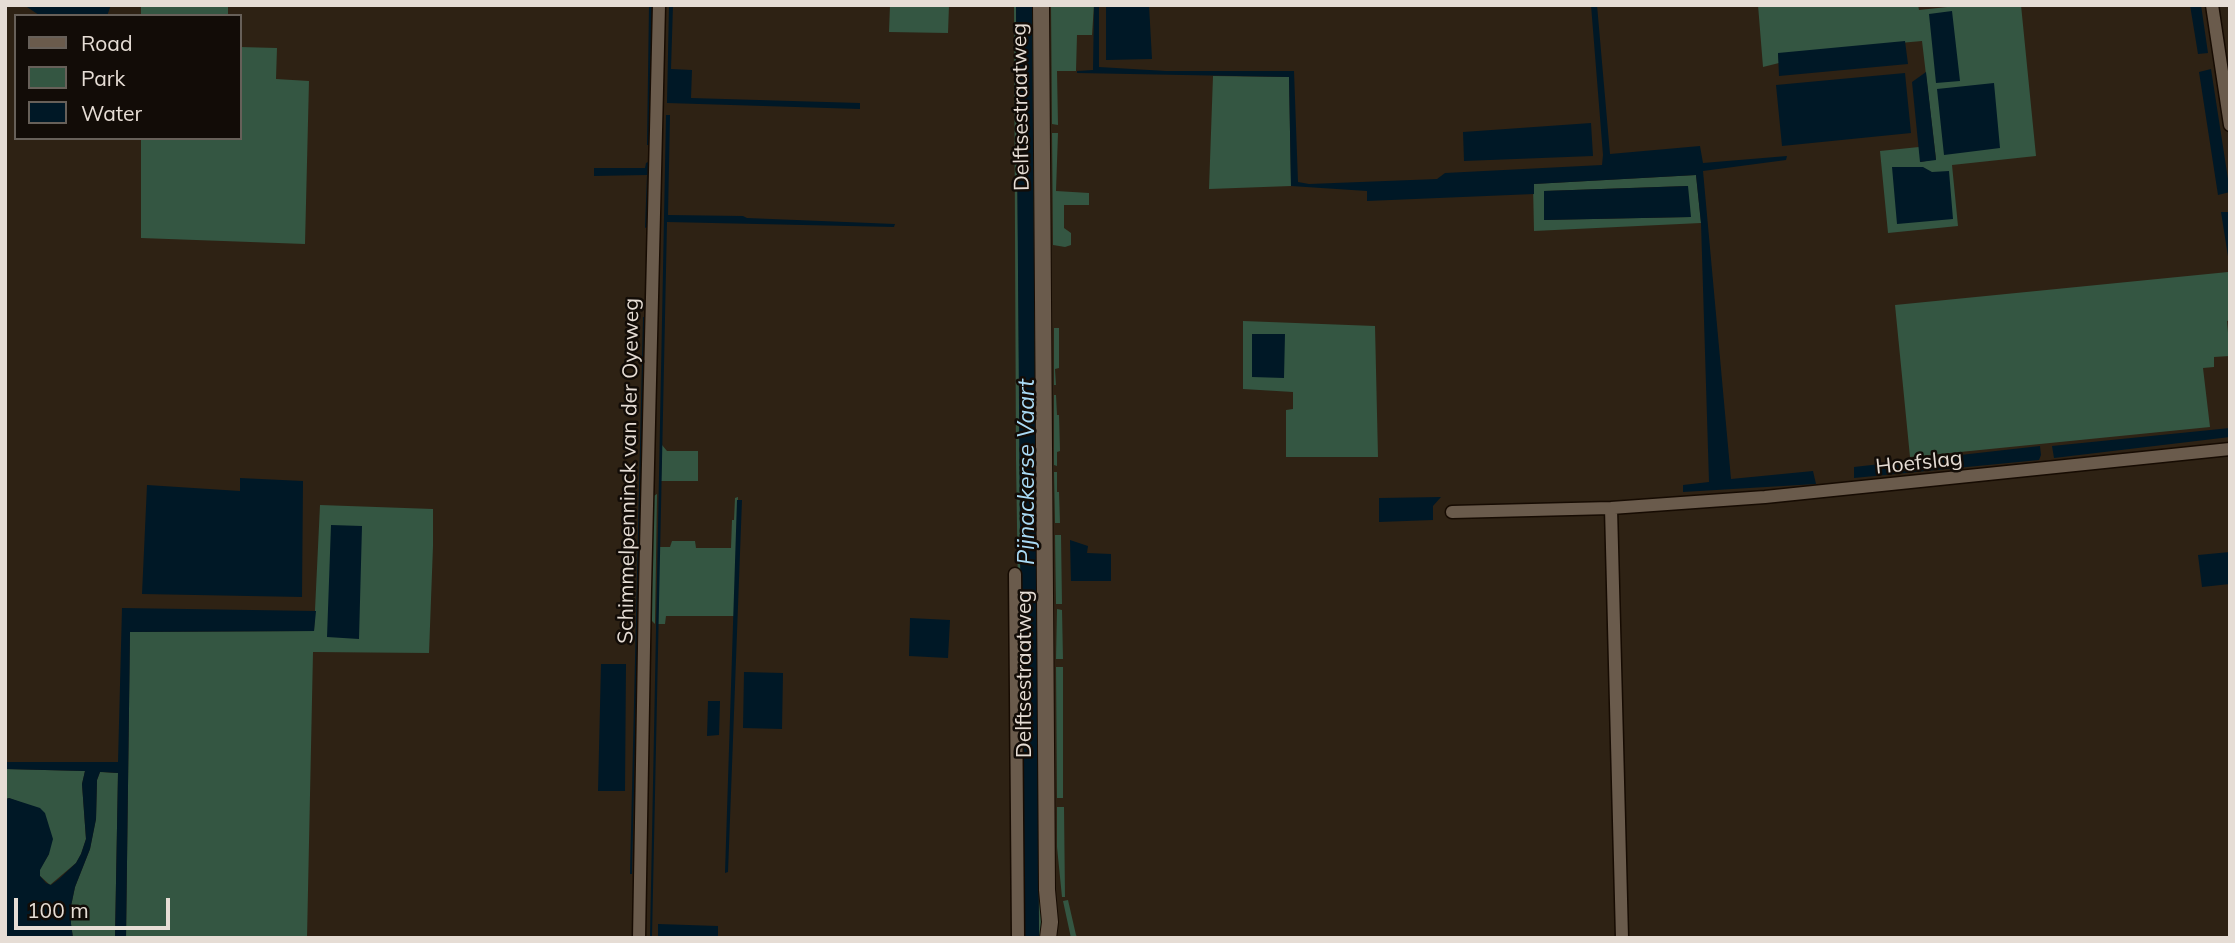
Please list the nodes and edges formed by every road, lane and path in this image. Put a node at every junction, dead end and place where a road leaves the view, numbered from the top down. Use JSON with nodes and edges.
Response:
{"nodes":[{"id":1,"x":659,"y":5,"type":"edge"},
{"id":2,"x":1041,"y":5,"type":"edge"},
{"id":3,"x":2212,"y":5,"type":"edge"},
{"id":4,"x":2230,"y":125,"type":"edge"},
{"id":5,"x":2230,"y":449,"type":"edge"},
{"id":6,"x":1611,"y":508,"type":"junction"},
{"id":7,"x":1452,"y":512,"type":"dead end"},
{"id":8,"x":1014,"y":574,"type":"dead end"},
{"id":9,"x":1049,"y":930,"type":"edge"},
{"id":10,"x":639,"y":938,"type":"edge"},
{"id":11,"x":1018,"y":938,"type":"edge"},
{"id":12,"x":1055,"y":938,"type":"edge"},
{"id":13,"x":1622,"y":938,"type":"edge"}],
"edges":[{"from":1,"to":10,"type":"street","name":"Schimmelpenninck van der Oyeweg"},
{"from":2,"to":9,"type":"street","name":"Delftsestraatweg"},
{"from":3,"to":4,"type":"street"},
{"from":5,"to":6,"type":"street","name":"Hoefslag"},
{"from":6,"to":7,"type":"street","name":"Hoefslag"},
{"from":6,"to":13,"type":"street"},
{"from":8,"to":11,"type":"street","name":"Delftsestraatweg"},
{"from":9,"to":12,"type":"street","name":"Delftsestraatweg"}]}
